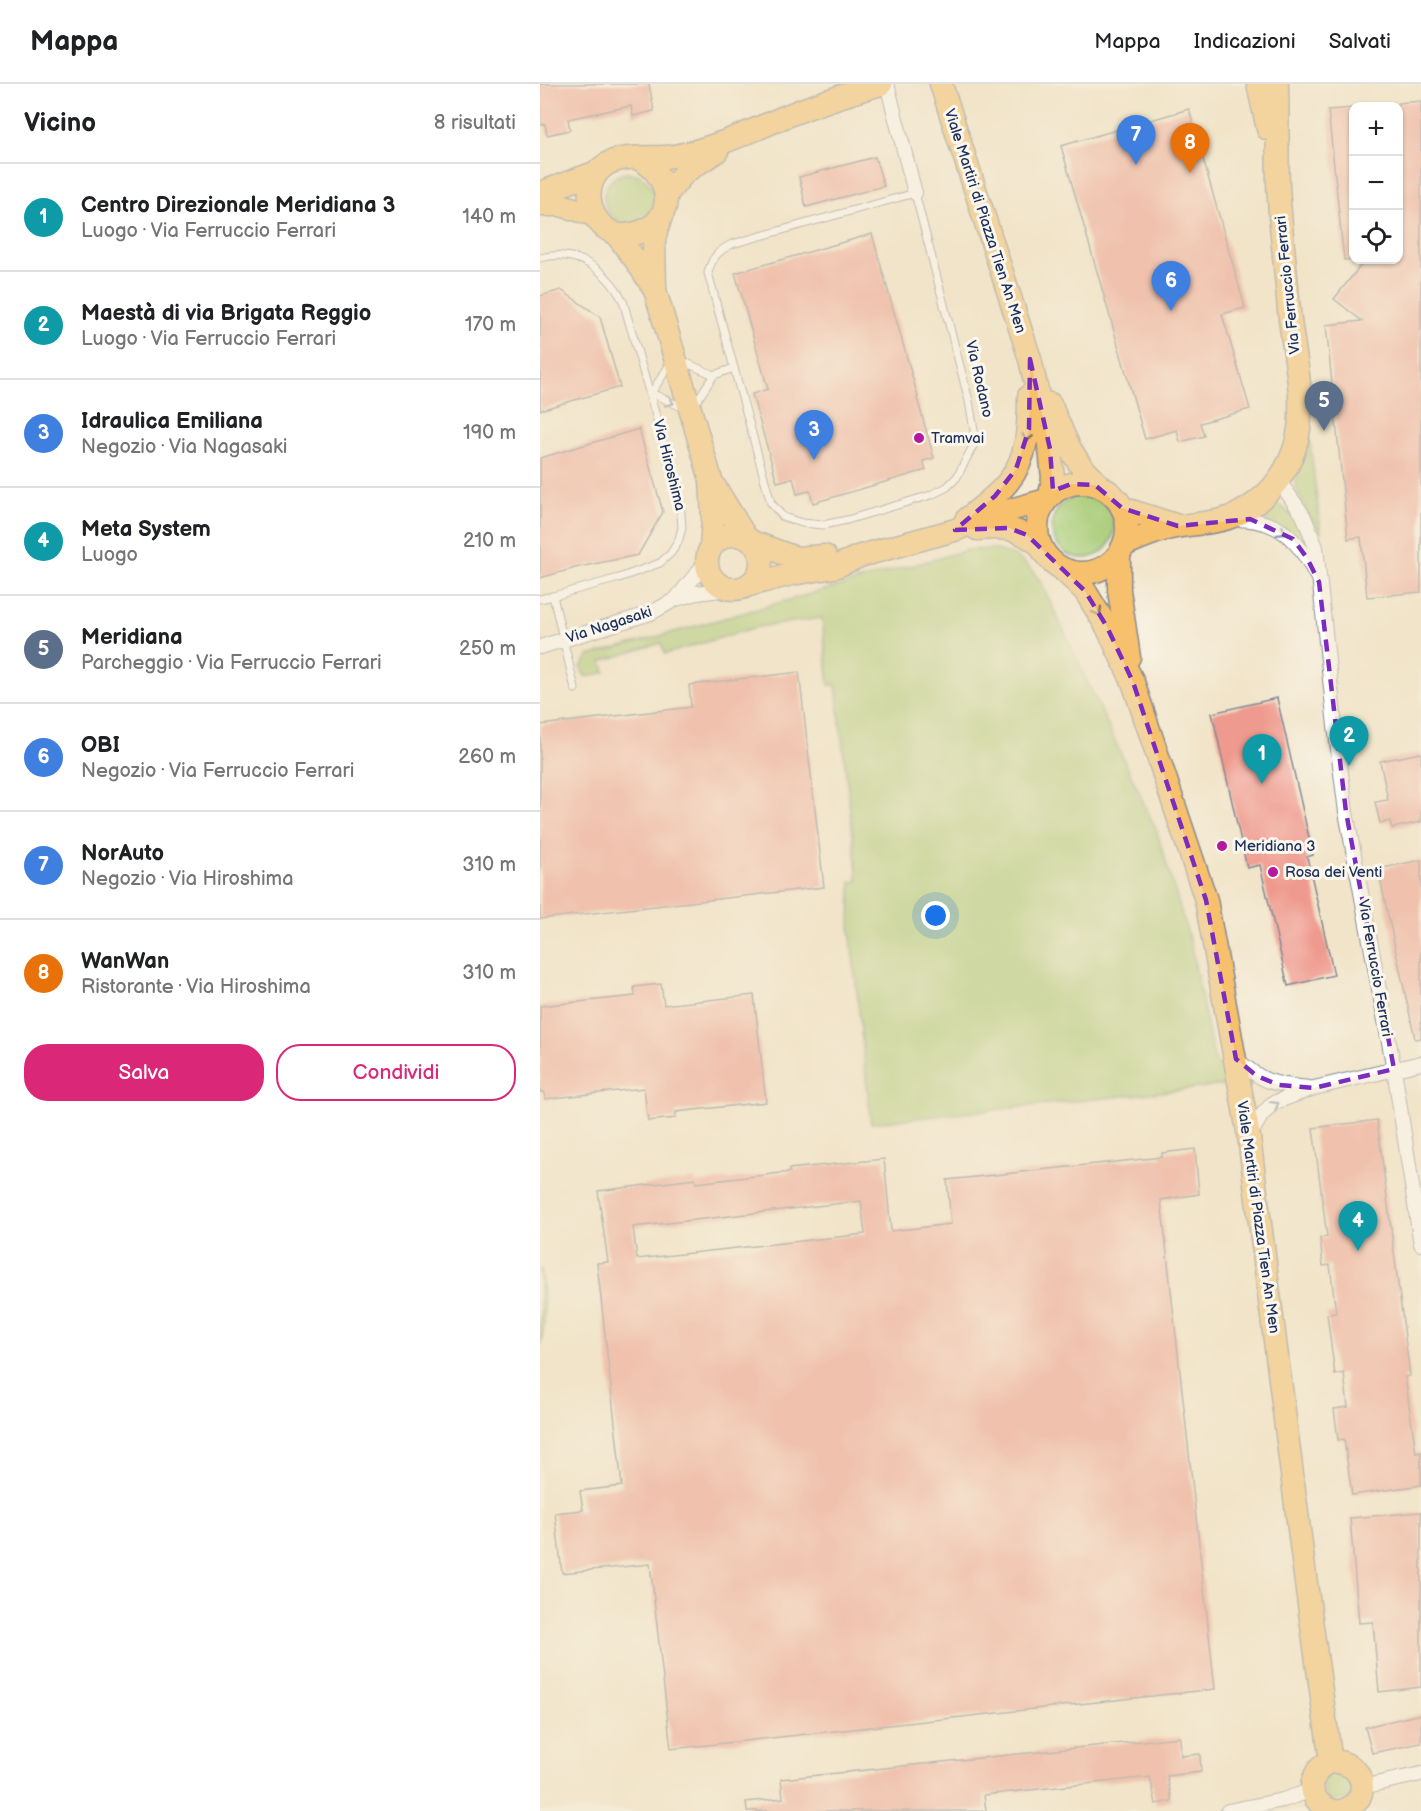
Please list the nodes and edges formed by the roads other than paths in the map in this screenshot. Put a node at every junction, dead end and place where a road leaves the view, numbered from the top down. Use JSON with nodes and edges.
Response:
{"nodes":[{"id":1,"x":881,"y":84,"type":"edge"},
{"id":2,"x":887,"y":84,"type":"edge"},
{"id":3,"x":941,"y":84,"type":"edge"},
{"id":4,"x":1258,"y":84,"type":"edge"},
{"id":5,"x":1277,"y":84,"type":"edge"},
{"id":6,"x":735,"y":139,"type":"junction"},
{"id":7,"x":639,"y":159,"type":"junction"},
{"id":8,"x":597,"y":172,"type":"junction"},
{"id":9,"x":1278,"y":184,"type":"junction"},
{"id":10,"x":540,"y":193,"type":"edge"},
{"id":11,"x":915,"y":193,"type":"junction"},
{"id":12,"x":663,"y":205,"type":"junction"},
{"id":13,"x":540,"y":206,"type":"edge"},
{"id":14,"x":594,"y":215,"type":"junction"},
{"id":15,"x":616,"y":234,"type":"junction"},
{"id":16,"x":540,"y":258,"type":"edge"},
{"id":17,"x":655,"y":290,"type":"junction"},
{"id":18,"x":675,"y":358,"type":"junction"},
{"id":19,"x":1030,"y":359,"type":"junction"},
{"id":20,"x":734,"y":368,"type":"junction"},
{"id":21,"x":714,"y":375,"type":"junction"},
{"id":22,"x":651,"y":393,"type":"junction"},
{"id":23,"x":690,"y":411,"type":"junction"},
{"id":24,"x":711,"y":480,"type":"junction"},
{"id":25,"x":1279,"y":481,"type":"junction"},
{"id":26,"x":1102,"y":488,"type":"junction"},
{"id":27,"x":1048,"y":498,"type":"junction"},
{"id":28,"x":1122,"y":508,"type":"junction"},
{"id":29,"x":1226,"y":519,"type":"junction"},
{"id":30,"x":1178,"y":526,"type":"junction"},
{"id":31,"x":955,"y":530,"type":"junction"},
{"id":32,"x":750,"y":540,"type":"junction"},
{"id":33,"x":1040,"y":545,"type":"junction"},
{"id":34,"x":1122,"y":550,"type":"junction"},
{"id":35,"x":709,"y":554,"type":"junction"},
{"id":36,"x":860,"y":556,"type":"junction"},
{"id":37,"x":1061,"y":568,"type":"junction"},
{"id":38,"x":1319,"y":582,"type":"junction"},
{"id":39,"x":739,"y":587,"type":"junction"},
{"id":40,"x":553,"y":596,"type":"junction"},
{"id":41,"x":540,"y":599,"type":"edge"},
{"id":42,"x":676,"y":599,"type":"junction"},
{"id":43,"x":565,"y":640,"type":"junction"},
{"id":44,"x":540,"y":647,"type":"edge"},
{"id":45,"x":1133,"y":682,"type":"junction"},
{"id":46,"x":575,"y":689,"type":"dead end"},
{"id":47,"x":1236,"y":1059,"type":"junction"},
{"id":48,"x":1421,"y":1063,"type":"edge"},
{"id":49,"x":1394,"y":1069,"type":"junction"},
{"id":50,"x":1314,"y":1088,"type":"junction"},
{"id":51,"x":1249,"y":1137,"type":"junction"},
{"id":52,"x":1421,"y":1244,"type":"edge"},
{"id":53,"x":1331,"y":1762,"type":"junction"},
{"id":54,"x":1421,"y":1774,"type":"edge"},
{"id":55,"x":1362,"y":1787,"type":"junction"},
{"id":56,"x":1312,"y":1790,"type":"junction"},
{"id":57,"x":1248,"y":1809,"type":"edge"},
{"id":58,"x":1228,"y":1811,"type":"edge"},
{"id":59,"x":1334,"y":1811,"type":"edge"},
{"id":60,"x":1341,"y":1811,"type":"edge"}],
"edges":[{"from":1,"to":6,"type":"main road"},
{"from":2,"to":11,"type":"street","name":"Via Rodano"},
{"from":3,"to":19,"type":"main road","name":"Viale Martiri di Piazza Tien An Men"},
{"from":4,"to":9,"type":"main road"},
{"from":5,"to":9,"type":"main road","name":"Via Ferruccio Ferrari"},
{"from":6,"to":7,"type":"main road"},
{"from":6,"to":12,"type":"main road"},
{"from":7,"to":8,"type":"main road"},
{"from":7,"to":12,"type":"main road"},
{"from":8,"to":10,"type":"main road"},
{"from":8,"to":14,"type":"main road"},
{"from":9,"to":25,"type":"main road","name":"Via Ferruccio Ferrari"},
{"from":11,"to":20,"type":"lane"},
{"from":11,"to":20,"type":"lane","name":"Via Rodano"},
{"from":12,"to":15,"type":"main road"},
{"from":12,"to":17,"type":"main road"},
{"from":13,"to":14,"type":"main road"},
{"from":14,"to":15,"type":"main road"},
{"from":15,"to":17,"type":"main road"},
{"from":16,"to":22,"type":"lane","name":"Via Hiroshima"},
{"from":17,"to":18,"type":"main road"},
{"from":18,"to":21,"type":"lane"},
{"from":18,"to":22,"type":"lane"},
{"from":18,"to":23,"type":"main road"},
{"from":19,"to":26,"type":"main road","name":"Viale Martiri di Piazza Tien An Men"},
{"from":19,"to":27,"type":"main road","name":"Viale Martiri di Piazza Tien An Men"},
{"from":19,"to":31,"type":"main road","one_way":true},
{"from":20,"to":21,"type":"lane"},
{"from":21,"to":23,"type":"lane"},
{"from":22,"to":23,"type":"lane","name":"Via Hiroshima","one_way":true},
{"from":22,"to":40,"type":"lane","name":"Via Hiroshima"},
{"from":23,"to":24,"type":"main road"},
{"from":24,"to":32,"type":"main road"},
{"from":24,"to":35,"type":"main road"},
{"from":25,"to":29,"type":"main road","name":"Via Ferruccio Ferrari"},
{"from":25,"to":38,"type":"street","name":"Via Ferruccio Ferrari"},
{"from":26,"to":27,"type":"main road"},
{"from":26,"to":28,"type":"main road","name":"Viale Martiri di Piazza Tien An Men"},
{"from":27,"to":31,"type":"main road","name":"Via Nagasaki"},
{"from":27,"to":33,"type":"main road","name":"Viale Martiri di Piazza Tien An Men"},
{"from":28,"to":30,"type":"main road"},
{"from":28,"to":34,"type":"main road","name":"Viale Martiri di Piazza Tien An Men"},
{"from":29,"to":30,"type":"main road"},
{"from":29,"to":38,"type":"street","name":"Via Ferruccio Ferrari","one_way":true},
{"from":30,"to":34,"type":"main road"},
{"from":31,"to":33,"type":"main road","name":"Via Nagasaki"},
{"from":31,"to":36,"type":"main road","name":"Via Nagasaki"},
{"from":32,"to":35,"type":"main road","name":"Via Nagasaki"},
{"from":32,"to":36,"type":"main road","name":"Via Nagasaki"},
{"from":32,"to":39,"type":"main road"},
{"from":33,"to":37,"type":"main road","name":"Viale Martiri di Piazza Tien An Men"},
{"from":34,"to":37,"type":"main road"},
{"from":34,"to":45,"type":"main road","name":"Viale Martiri di Piazza Tien An Men"},
{"from":35,"to":39,"type":"main road"},
{"from":35,"to":42,"type":"street","name":"Via Nagasaki"},
{"from":36,"to":39,"type":"main road","name":"Via Nagasaki"},
{"from":37,"to":45,"type":"main road","name":"Viale Martiri di Piazza Tien An Men","one_way":true},
{"from":38,"to":49,"type":"street","name":"Via Ferruccio Ferrari"},
{"from":39,"to":42,"type":"street","name":"Via Nagasaki"},
{"from":40,"to":41,"type":"lane","name":"Via Hiroshima"},
{"from":40,"to":43,"type":"lane"},
{"from":42,"to":43,"type":"street","name":"Via Nagasaki"},
{"from":43,"to":44,"type":"street","name":"Via Nagasaki"},
{"from":43,"to":46,"type":"lane"},
{"from":45,"to":47,"type":"main road","name":"Viale Martiri di Piazza Tien An Men"},
{"from":47,"to":50,"type":"street"},
{"from":47,"to":51,"type":"main road","name":"Viale Martiri di Piazza Tien An Men"},
{"from":48,"to":49,"type":"street"},
{"from":49,"to":50,"type":"street"},
{"from":49,"to":52,"type":"street","name":"Via Ferruccio Ferrari"},
{"from":51,"to":50,"type":"street","one_way":true},
{"from":51,"to":53,"type":"main road","name":"Viale Martiri di Piazza Tien An Men"},
{"from":53,"to":55,"type":"main road"},
{"from":53,"to":56,"type":"main road"},
{"from":54,"to":55,"type":"street"},
{"from":55,"to":60,"type":"main road"},
{"from":56,"to":57,"type":"street"},
{"from":56,"to":59,"type":"main road"},
{"from":57,"to":58,"type":"street"}]}
